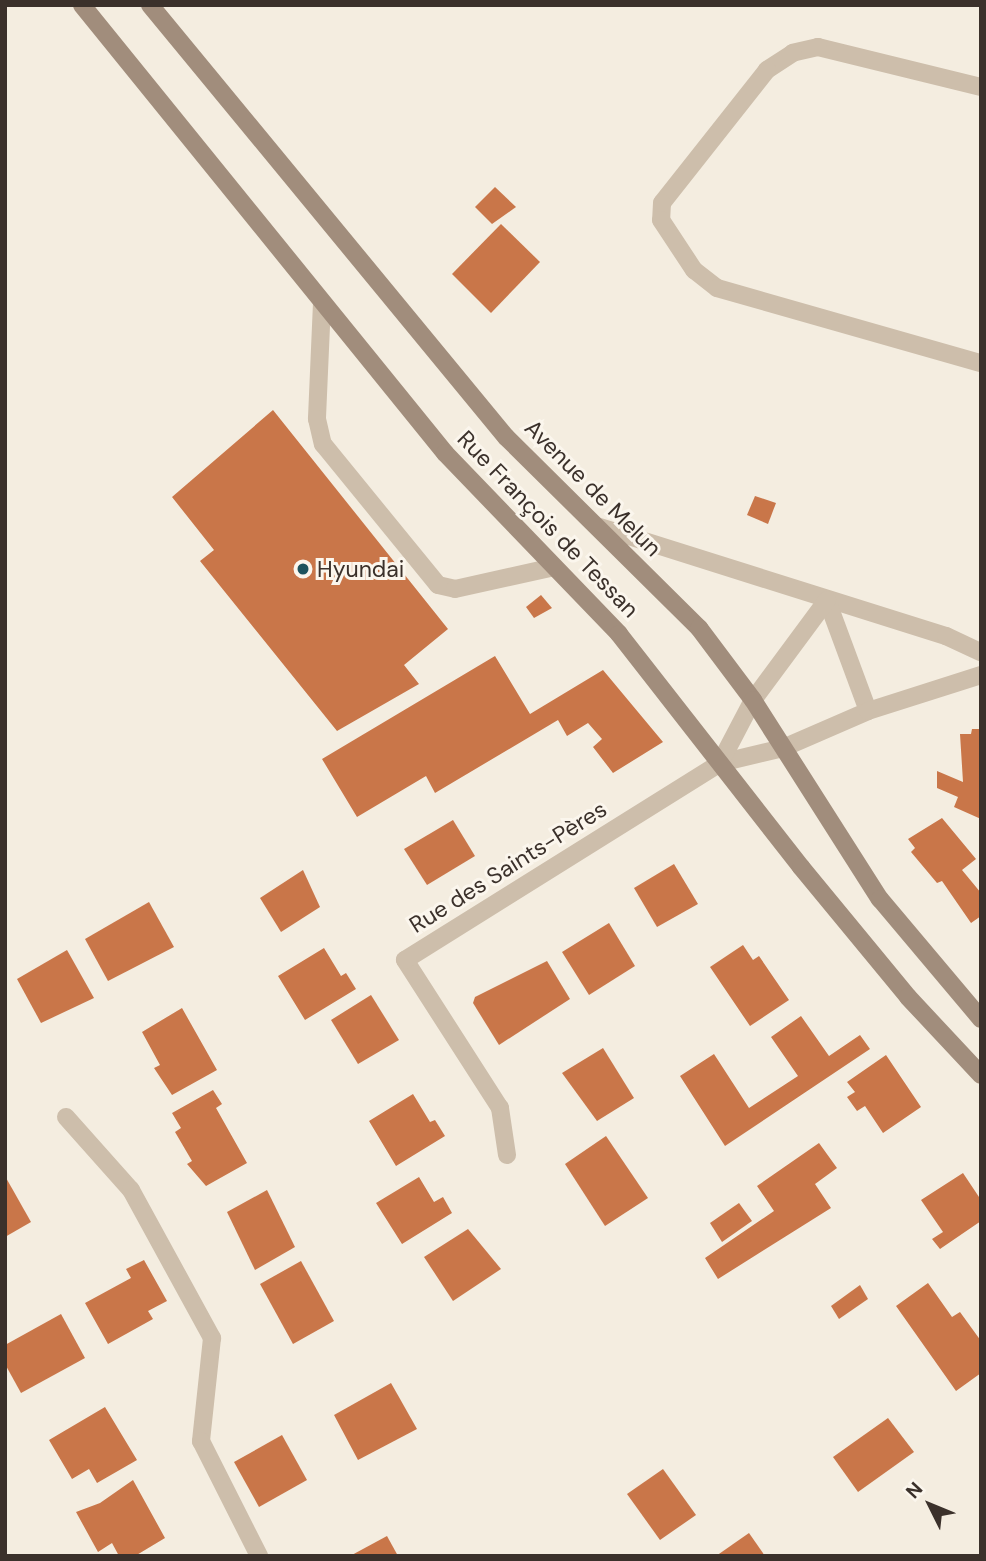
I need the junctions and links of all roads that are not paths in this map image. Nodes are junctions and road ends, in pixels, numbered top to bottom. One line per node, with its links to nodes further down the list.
1 (82, 5): 4 (main road, Rue François de Tessan)
2 (150, 5): 6 (main road, Avenue de Melun)
3 (981, 87): 5 (street)
4 (321, 303): 7 (main road, Rue François de Tessan); 7 (street)
5 (981, 363)
6 (600, 527): 8 (street); 11 (main road, Avenue de Melun)
7 (554, 567): 14 (main road, Rue François de Tessan)
8 (827, 600): 9 (street); 11 (street); 12 (street)
9 (981, 652)
10 (981, 675): 12 (street)
11 (753, 699): 13 (main road, Avenue de Melun); 14 (street)
12 (868, 711): 13 (street)
13 (783, 748): 14 (street); 15 (main road, Avenue de Melun)
14 (720, 763): 16 (main road, Rue François de Tessan); 18 (street, Rue des Saints-Pères)
15 (981, 1019)
16 (981, 1075)
17 (66, 1117): 19 (street)
18 (507, 1155)
19 (259, 1556)

